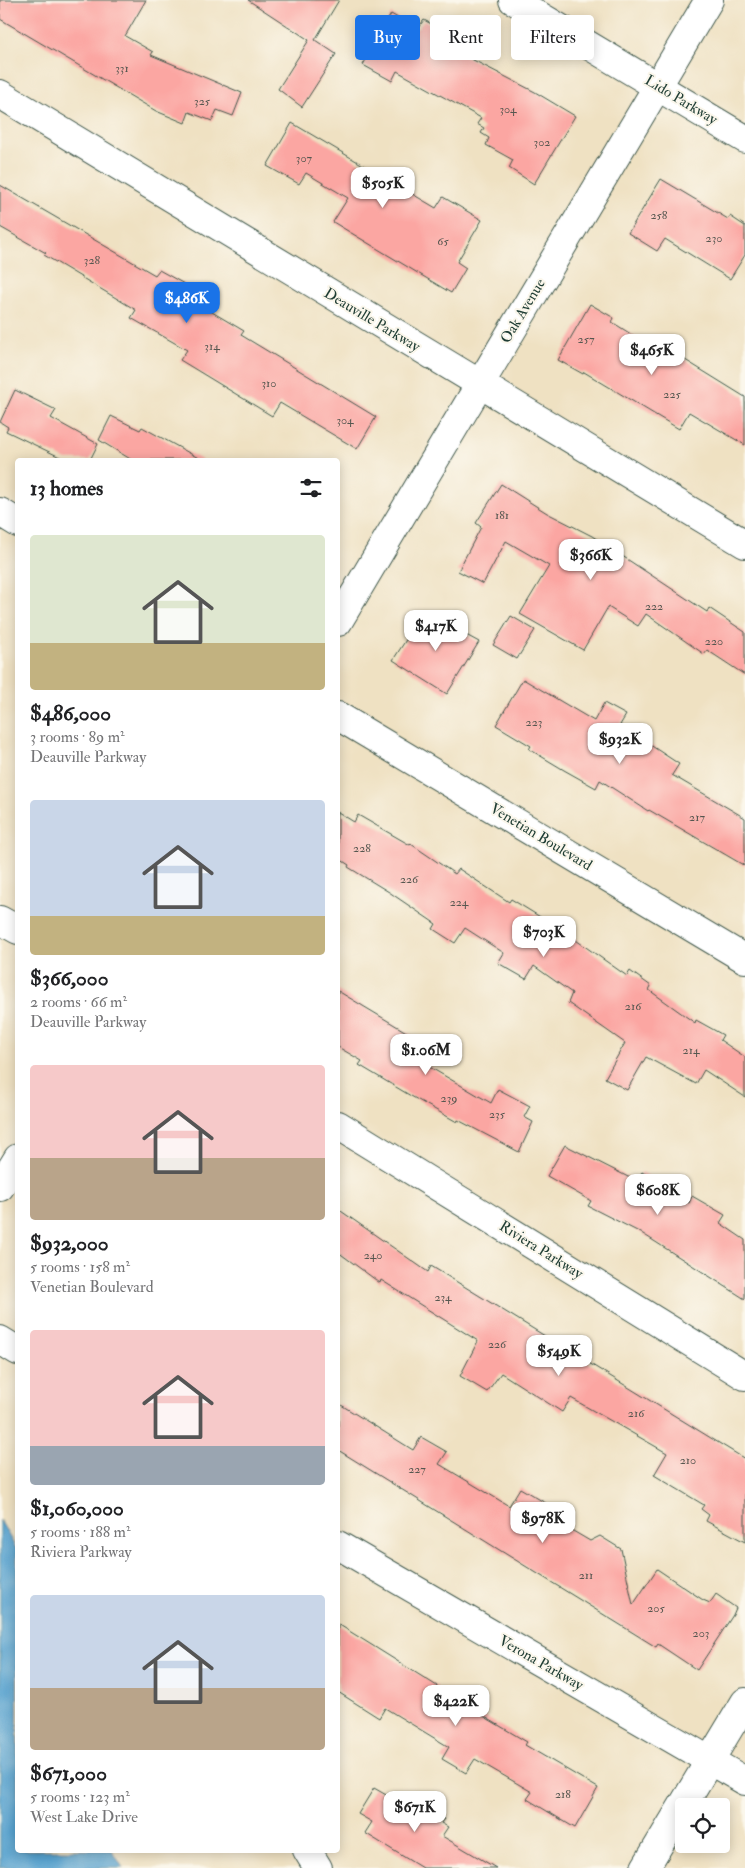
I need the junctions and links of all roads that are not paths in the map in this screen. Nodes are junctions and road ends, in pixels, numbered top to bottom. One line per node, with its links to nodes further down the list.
1 (513, 0): 3 (street, Lido Parkway)
2 (709, 0): 3 (street, Oak Avenue)
3 (658, 86): 5 (street, Lido Parkway); 6 (street, Oak Avenue)
4 (0, 94): 6 (street, Deauville Parkway)
5 (745, 139)
6 (479, 385): 9 (street, Deauville Parkway); 10 (street, Oak Avenue)
7 (0, 512): 8 (street)
8 (15, 520)
9 (745, 544)
10 (340, 619)
11 (340, 717): 14 (street, Venetian Boulevard)
12 (0, 920): 13 (street)
13 (15, 928)
14 (745, 959)
15 (340, 1126): 20 (street, Riviera Parkway)
16 (15, 1163): 17 (street)
17 (0, 1188)
18 (0, 1340): 19 (street)
19 (15, 1349)
20 (745, 1376)
21 (340, 1546): 23 (street, Verona Parkway)
22 (745, 1702): 23 (street)
23 (710, 1760): 24 (street, Verona Parkway); 27 (street)
24 (745, 1781)
25 (309, 1853): 26 (street)
26 (318, 1868)
27 (645, 1868)

